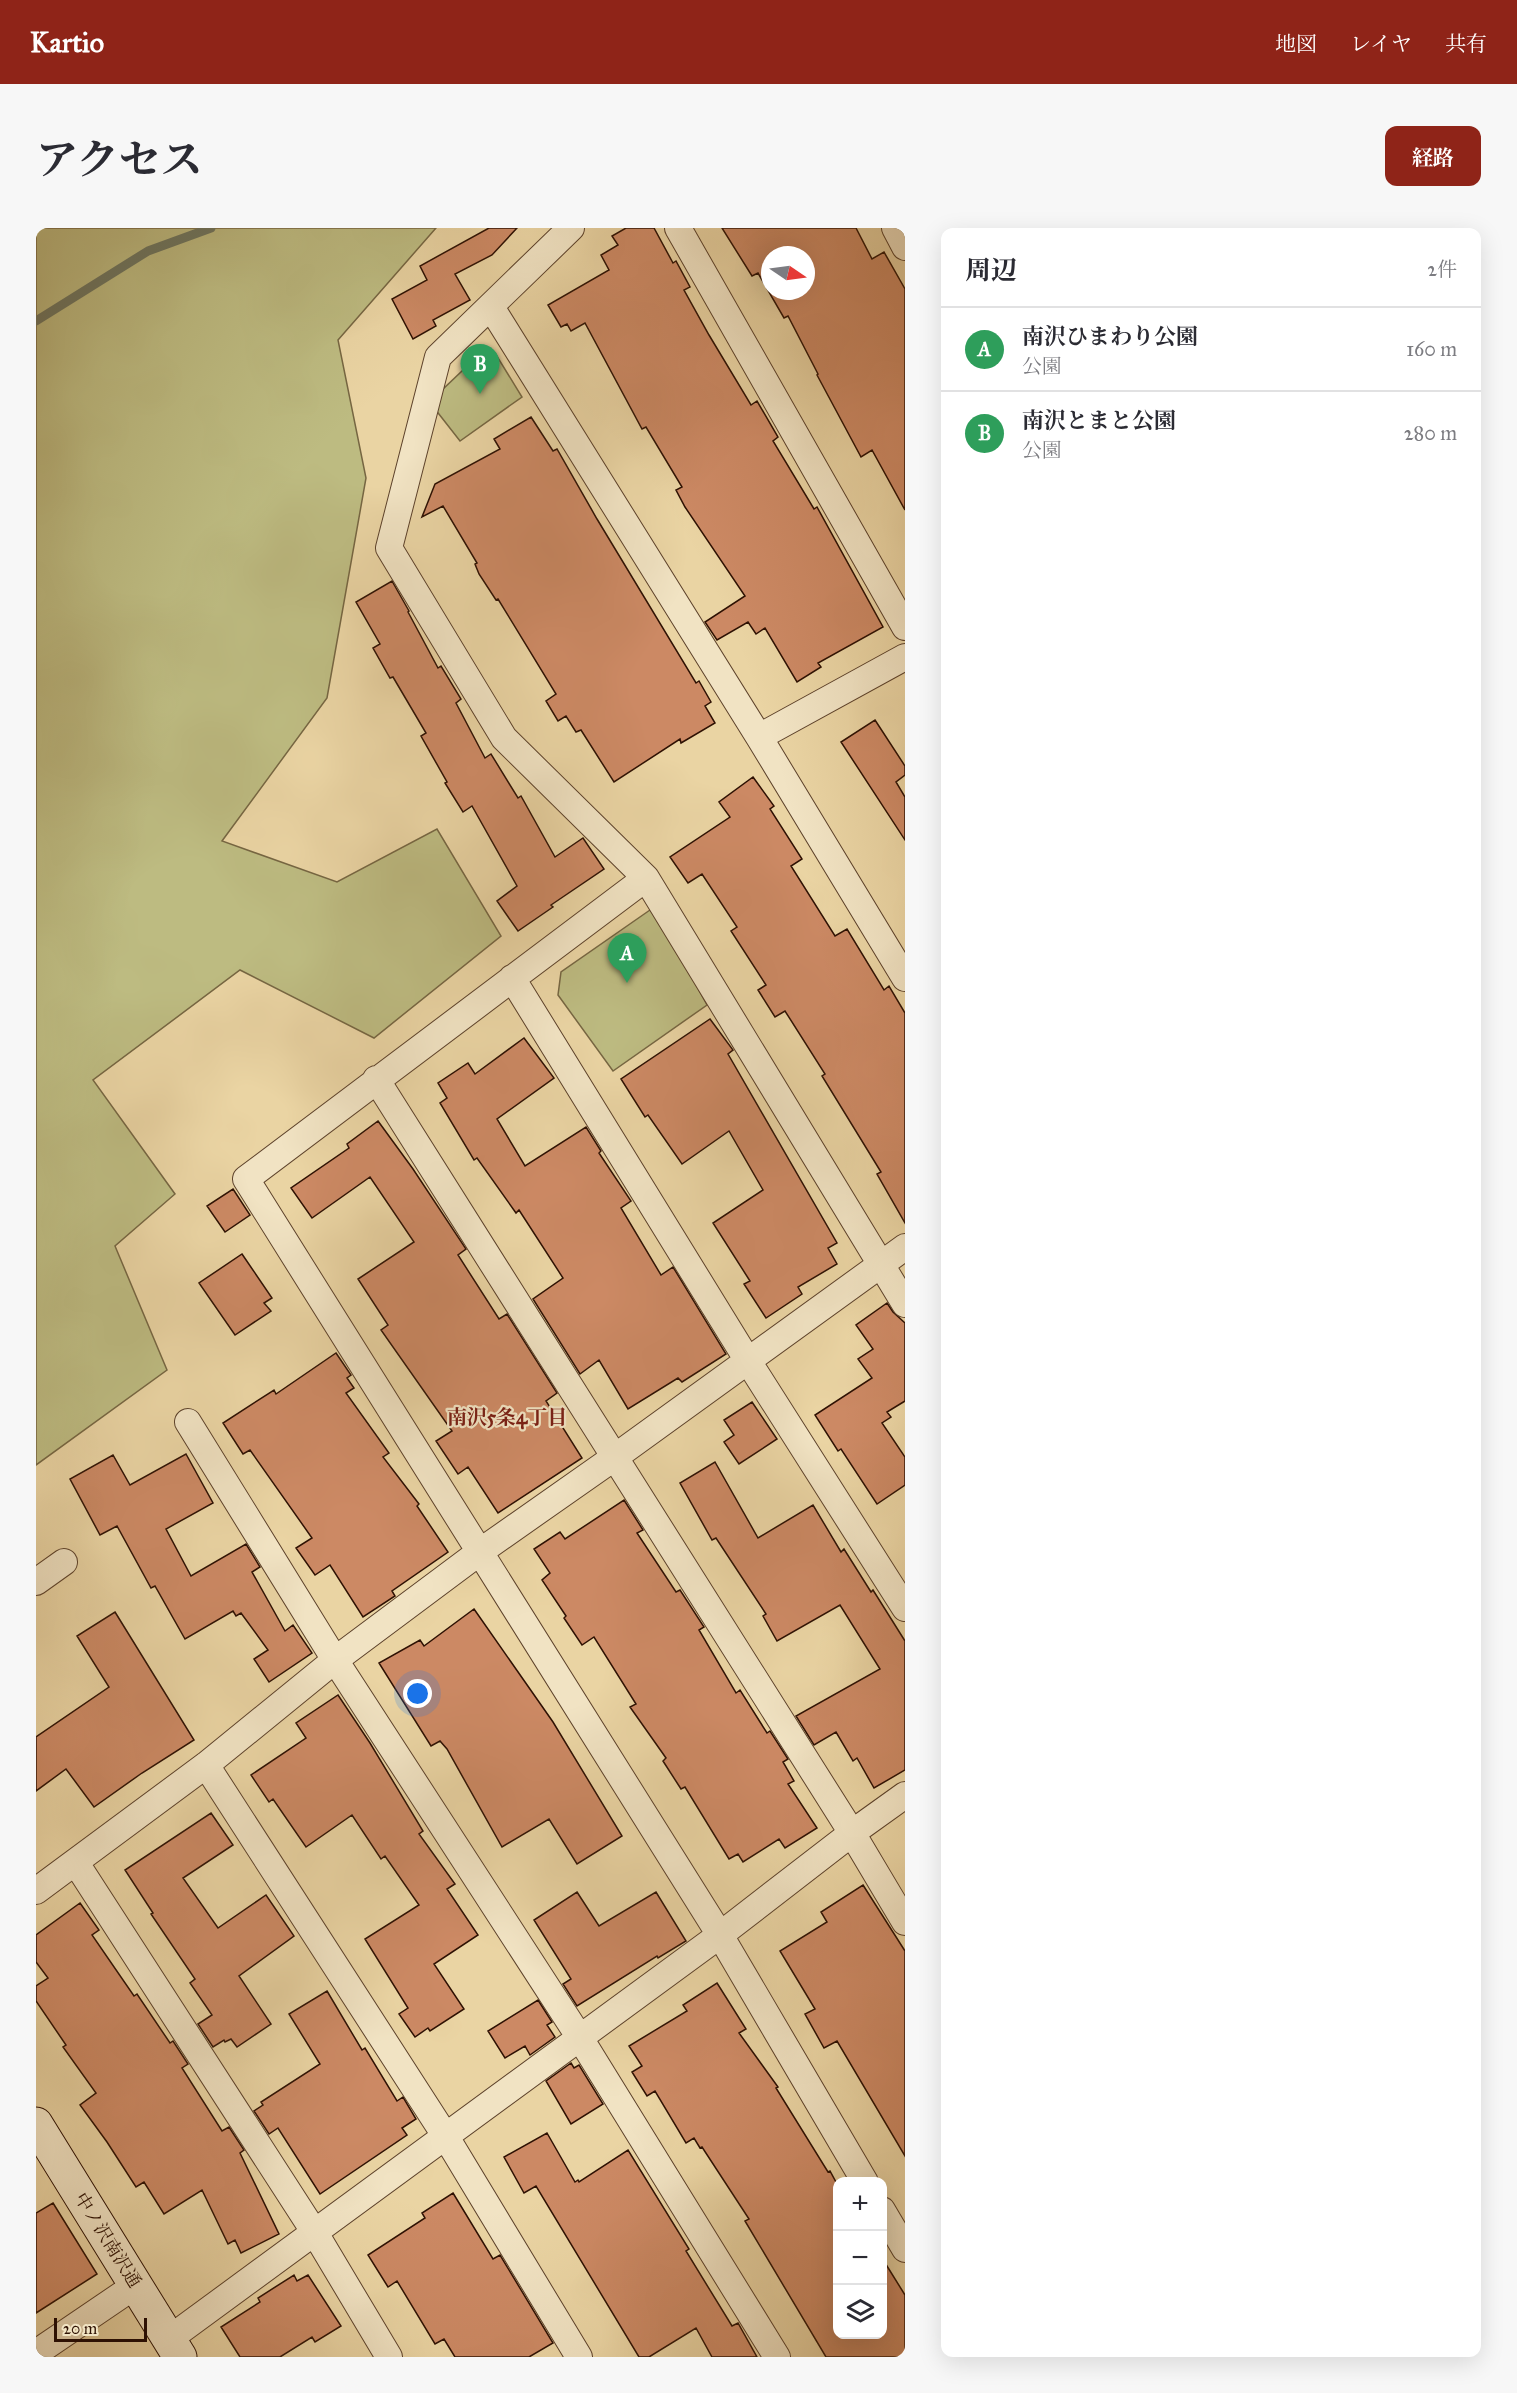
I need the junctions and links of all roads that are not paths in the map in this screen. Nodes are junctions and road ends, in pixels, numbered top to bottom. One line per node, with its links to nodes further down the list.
1 (572, 228): 5 (street)
2 (678, 228): 6 (street)
3 (895, 228): 4 (street)
4 (905, 247)
5 (491, 307): 8 (street); 9 (street)
6 (905, 627)
7 (905, 657): 8 (street)
8 (759, 737): 11 (street)
9 (646, 878): 10 (street); 14 (street)
10 (512, 978): 12 (street); 16 (street)
11 (905, 978)
12 (376, 1079): 18 (street); 19 (street)
13 (905, 1247): 14 (street)
14 (880, 1265): 15 (street); 16 (street)
15 (905, 1304)
16 (748, 1361): 18 (street); 22 (street)
17 (188, 1422): 23 (street)
18 (615, 1457): 19 (street); 26 (street)
19 (481, 1551): 23 (street); 30 (street)
20 (64, 1562): 21 (street)
21 (36, 1582)
22 (905, 1608)
23 (335, 1660): 24 (street); 31 (street)
24 (206, 1765): 27 (street); 32 (street)
25 (905, 1795): 26 (street)
26 (852, 1833): 29 (street); 30 (street)
27 (76, 1863): 28 (street); 36 (street)
28 (36, 1891)
29 (905, 1922)
30 (720, 1935): 31 (street); 34 (street)
31 (580, 2038): 32 (street); 43 (street)
32 (446, 2137): 36 (street); 42 (street)
33 (41, 2144): 38 (street, 中ノ沢南沢通)
34 (863, 2177)
35 (887, 2219): 37 (street)
36 (315, 2233): 39 (street); 41 (street)
37 (905, 2248)
38 (136, 2285): 39 (street, 中ノ沢南沢通); 40 (street)
39 (175, 2348)
40 (36, 2353)
41 (389, 2357)
42 (579, 2357)
43 (777, 2357)

